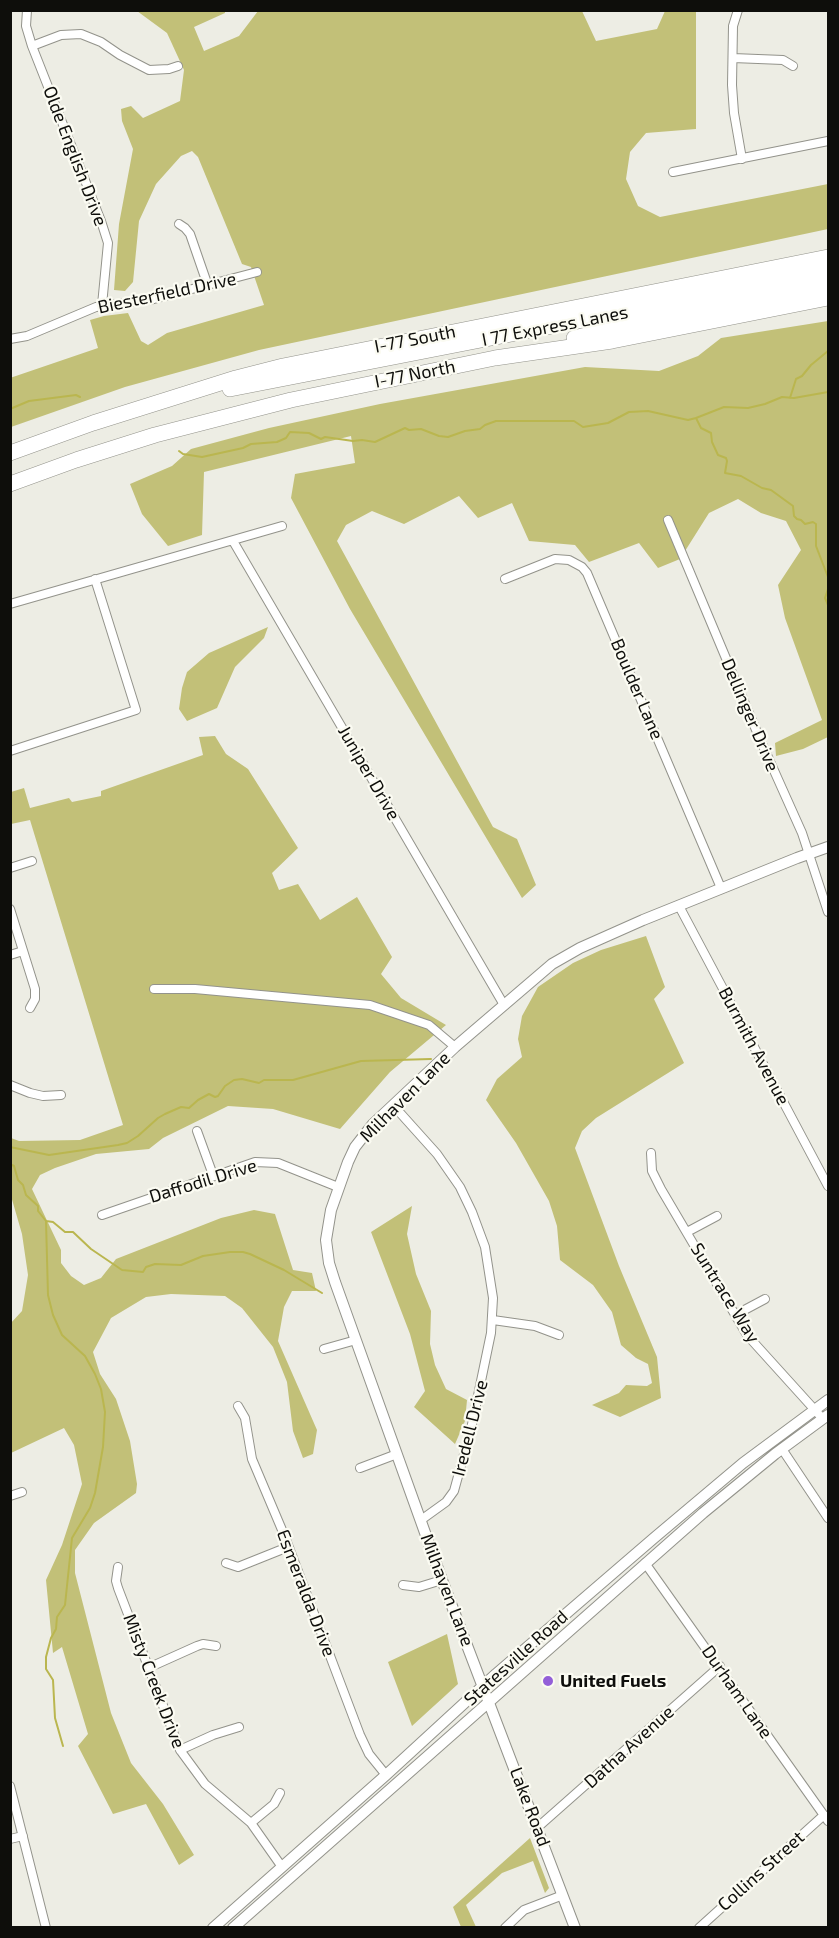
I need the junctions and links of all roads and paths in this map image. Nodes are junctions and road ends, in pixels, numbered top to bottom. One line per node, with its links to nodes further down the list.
1 (27, 10): 3 (street, Olde English Drive)
2 (738, 10): 4 (street)
3 (32, 46): 5 (street); 17 (street, Olde English Drive)
4 (733, 58): 6 (street); 8 (street)
5 (178, 66)
6 (793, 66)
7 (828, 141): 8 (street)
8 (742, 159): 9 (street)
9 (673, 172)
10 (178, 224): 15 (street)
11 (828, 257): 20 (highway, I-77 South)
12 (828, 269): 20 (highway, I 77 Express Lanes)
13 (257, 272): 15 (street, Biesterfield Drive)
14 (828, 284): 19 (highway, I 77 Express Lanes)
15 (208, 286): 17 (street, Biesterfield Drive)
16 (828, 298): 19 (highway, I-77 North)
17 (102, 305): 18 (street, Biesterfield Drive)
18 (10, 339)
19 (495, 358): 22 (highway, I-77 North)
20 (174, 399): 21 (highway, I-77 South)
21 (10, 453)
22 (10, 484)
23 (668, 520): 31 (street, Dellinger Drive)
24 (282, 526): 25 (street)
25 (233, 541): 26 (street); 41 (street, Juniper Drive)
26 (95, 579): 28 (street); 29 (street)
27 (505, 579): 34 (street, Boulder Lane)
28 (10, 604)
29 (10, 750)
30 (828, 848): 31 (main road, Milhaven Lane)
31 (810, 854): 34 (main road, Milhaven Lane); 37 (street, Dellinger Drive)
32 (32, 861): 33 (street)
33 (10, 868)
34 (721, 888): 35 (main road, Milhaven Lane)
35 (679, 906): 41 (main road, Milhaven Lane); 50 (street, Burmith Avenue)
36 (10, 909): 38 (street)
37 (828, 912)
38 (23, 951): 39 (street); 42 (street)
39 (10, 955)
40 (154, 989): 43 (street)
41 (504, 1005): 43 (main road, Milhaven Lane)
42 (30, 1008)
43 (455, 1047): 46 (main road, Milhaven Lane)
44 (10, 1085): 45 (street)
45 (61, 1095)
46 (393, 1105): 51 (main road, Milhaven Lane); 57 (street, Iredell Drive)
47 (197, 1131): 49 (street)
48 (651, 1153): 54 (street, Suntrace Way)
49 (213, 1175): 51 (street, Daffodil Drive); 52 (street, Daffodil Drive)
50 (828, 1186)
51 (338, 1187): 59 (main road, Milhaven Lane)
52 (102, 1215)
53 (717, 1216): 54 (street)
54 (687, 1232): 56 (street, Suntrace Way)
55 (765, 1299): 56 (street)
56 (735, 1316): 63 (street, Suntrace Way)
57 (493, 1320): 58 (street); 71 (street, Iredell Drive)
58 (559, 1335)
59 (356, 1340): 60 (street); 66 (main road, Milhaven Lane)
60 (324, 1350)
61 (828, 1400): 63 (main road, Statesville Road)
62 (238, 1406): 72 (street, Esmeralda Drive)
63 (815, 1409): 64 (street, Suntrace Way); 81 (main road, Statesville Road)
64 (826, 1417): 65 (main road, Statesville Road)
65 (782, 1449): 70 (street); 74 (main road, Statesville Road)
66 (397, 1454): 67 (street); 71 (main road, Milhaven Lane)
67 (360, 1468)
68 (22, 1492): 69 (street)
69 (10, 1496)
70 (828, 1518)
71 (421, 1520): 76 (main road, Milhaven Lane)
72 (288, 1547): 73 (street); 85 (street, Esmeralda Drive)
73 (226, 1563)
74 (645, 1563): 79 (street, Durham Lane); 82 (main road, Statesville Road)
75 (118, 1567): 80 (street, Misty Creek Drive)
76 (442, 1580): 77 (street); 81 (main road, Milhaven Lane)
77 (404, 1585)
78 (216, 1646): 80 (street)
79 (720, 1666): 88 (street, Durham Lane); 90 (street, Datha Avenue)
80 (148, 1668): 84 (street, Misty Creek Drive)
81 (483, 1687): 82 (main road, Lake Road); 85 (main road, Statesville Road)
82 (489, 1701): 90 (main road, Lake Road); 98 (main road, Statesville Road)
83 (239, 1727): 84 (street)
84 (180, 1750): 89 (street, Misty Creek Drive)
85 (386, 1775): 93 (main road, Statesville Road)
86 (10, 1786): 91 (street)
87 (280, 1793): 89 (street)
88 (826, 1818): 100 (street, Collins Street)
89 (251, 1823): 93 (street, Misty Creek Drive)
90 (538, 1827): 94 (main road, Lake Road)
91 (22, 1836): 92 (street); 96 (street)
92 (10, 1839)
93 (282, 1867): 97 (main road, Statesville Road)
94 (563, 1895): 95 (street); 99 (main road, Lake Road)
95 (508, 1926)
96 (46, 1928)
97 (213, 1928)
98 (233, 1928)
99 (575, 1928)
100 (699, 1928)

